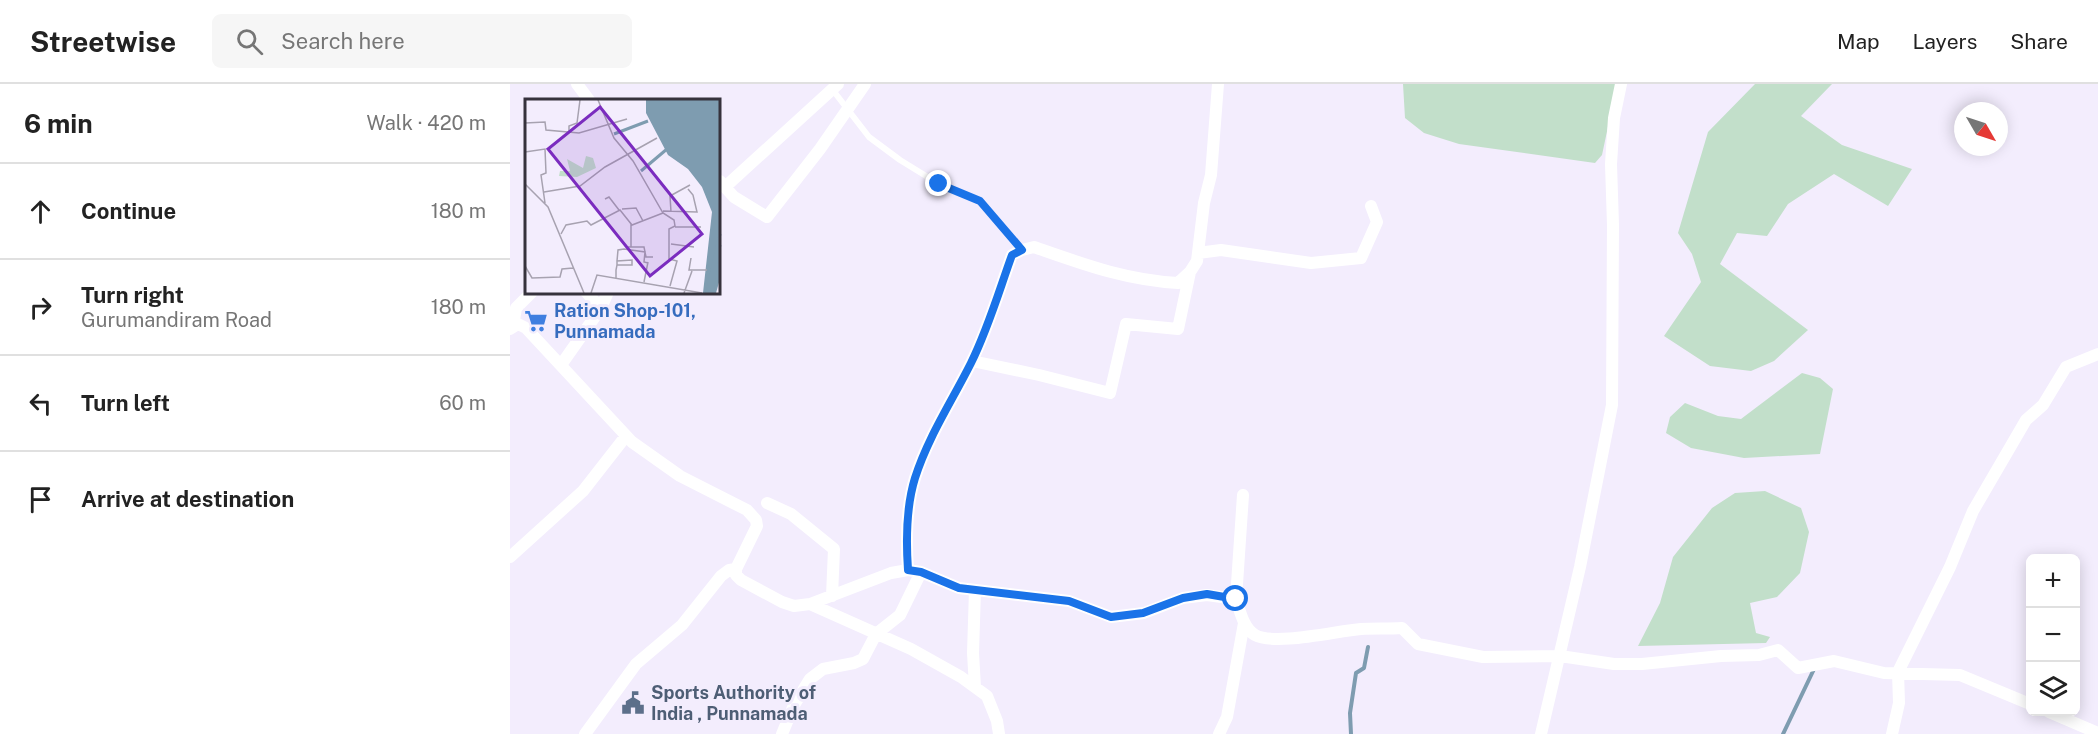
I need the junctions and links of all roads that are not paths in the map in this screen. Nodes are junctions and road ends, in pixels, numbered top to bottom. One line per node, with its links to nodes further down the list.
1 (577, 84): 6 (street)
2 (865, 84): 7 (street)
3 (1218, 84): 11 (street)
4 (1621, 84): 36 (street)
5 (835, 87): 7 (lane); 8 (street)
6 (588, 99)
7 (847, 108): 8 (street); 10 (lane)
8 (721, 183)
9 (1371, 206): 11 (street)
10 (1022, 250): 12 (street); 19 (street)
11 (1198, 253): 12 (street)
12 (1190, 272): 19 (street)
13 (530, 294): 17 (street)
14 (588, 294): 16 (street)
15 (607, 294): 16 (street)
16 (601, 308): 20 (street)
17 (512, 328): 20 (street)
18 (2098, 354): 37 (street)
19 (972, 361): 24 (street)
20 (561, 365): 21 (street)
21 (626, 436): 25 (street); 26 (street)
22 (1243, 495): 32 (street)
23 (767, 503): 31 (street)
24 (907, 547): 27 (street); 29 (street)
25 (510, 557)
26 (736, 569): 33 (street); 42 (street)
27 (908, 570): 28 (street); 29 (street)
28 (921, 572): 30 (street); 35 (street)
29 (891, 573): 31 (street)
30 (975, 590): 32 (street); 38 (street)
31 (832, 596): 33 (street)
32 (1236, 599): 34 (street)
33 (810, 604): 35 (street)
34 (1244, 623): 36 (street); 45 (street)
35 (876, 634): 38 (street); 43 (street)
36 (1560, 656): 37 (street); 46 (street)
37 (1898, 672): 39 (street); 47 (street)
38 (975, 687): 44 (street)
39 (2026, 702)
40 (2060, 716): 41 (street)
41 (2098, 733)
42 (585, 734)
43 (782, 734)
44 (999, 734)
45 (1220, 734)
46 (1541, 734)
47 (1892, 734)

